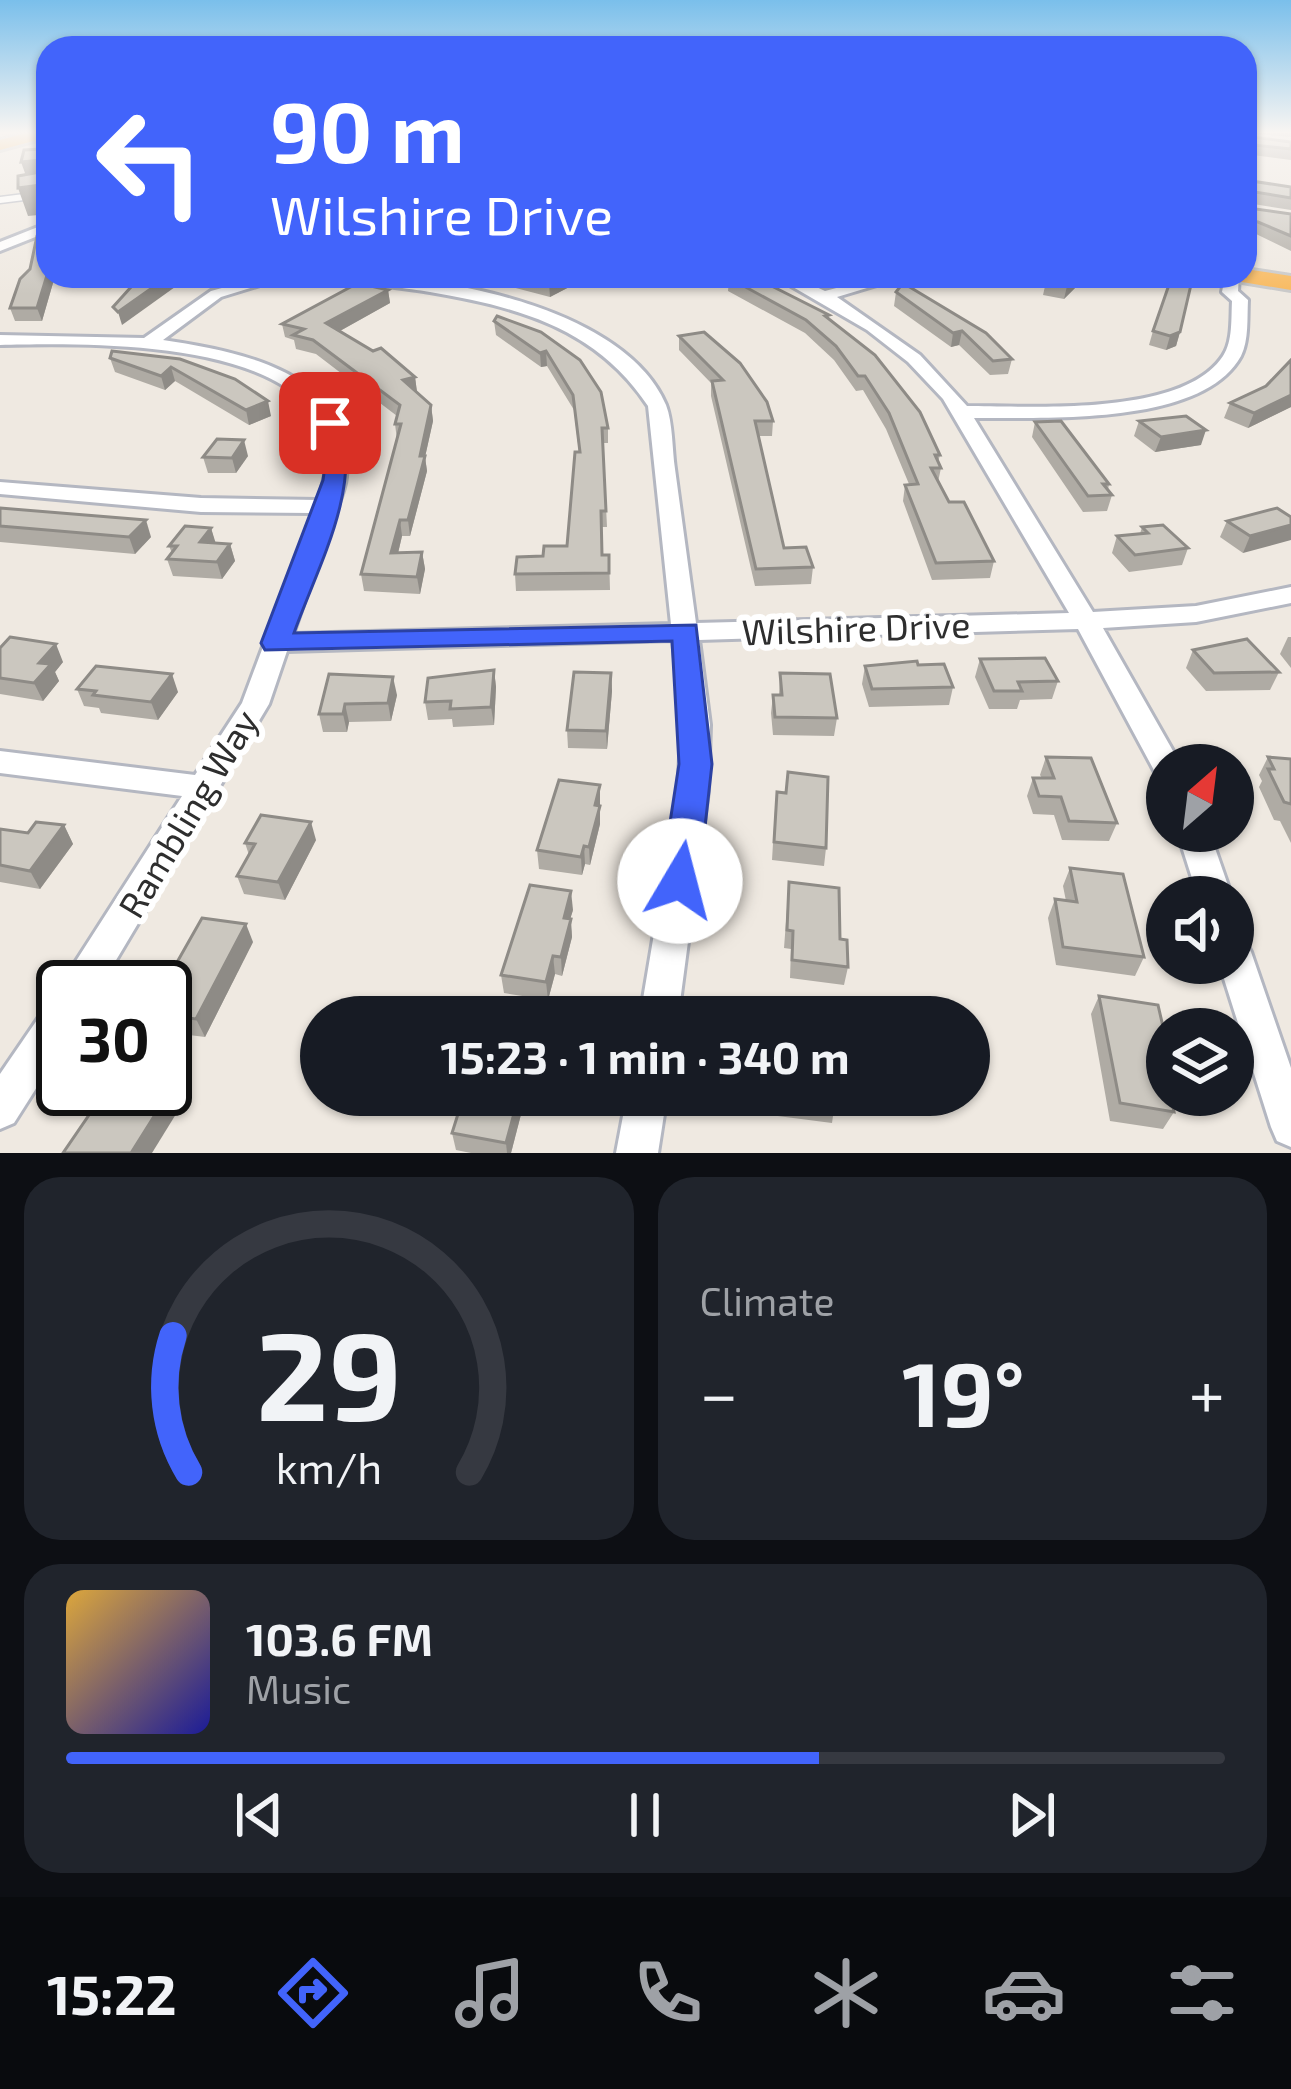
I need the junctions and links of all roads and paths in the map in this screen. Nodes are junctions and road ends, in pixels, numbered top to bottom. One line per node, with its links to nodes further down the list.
1 (36, 196): 2 (lane)
2 (0, 200)
3 (36, 232): 4 (street)
4 (0, 247)
5 (1291, 272): 6 (highway)
6 (1257, 276)
7 (1257, 279): 8 (highway)
8 (1291, 283)
9 (238, 288): 16 (street)
10 (418, 288): 22 (street)
11 (806, 288): 14 (street)
12 (854, 288): 14 (street)
13 (1243, 288): 17 (street)
14 (823, 296): 17 (street)
15 (0, 340): 16 (street, Rambling Way)
16 (147, 344): 19 (street, Rambling Way)
17 (962, 412): 21 (street)
18 (0, 488): 19 (street)
19 (325, 507): 23 (street, Rambling Way)
20 (1291, 595): 21 (street, Wilshire Drive)
21 (1086, 621): 22 (street, Wilshire Drive); 24 (street)
22 (686, 632): 23 (street, Wilshire Drive); 29 (street)
23 (276, 643): 26 (street, Rambling Way)
24 (1155, 744)
25 (0, 762): 26 (street)
26 (206, 788): 27 (street, Rambling Way)
27 (97, 960)
28 (1244, 984): 33 (street)
29 (662, 996)
30 (36, 1054): 31 (street)
31 (0, 1108)
32 (643, 1116): 34 (street)
33 (1291, 1127)
34 (637, 1153)

